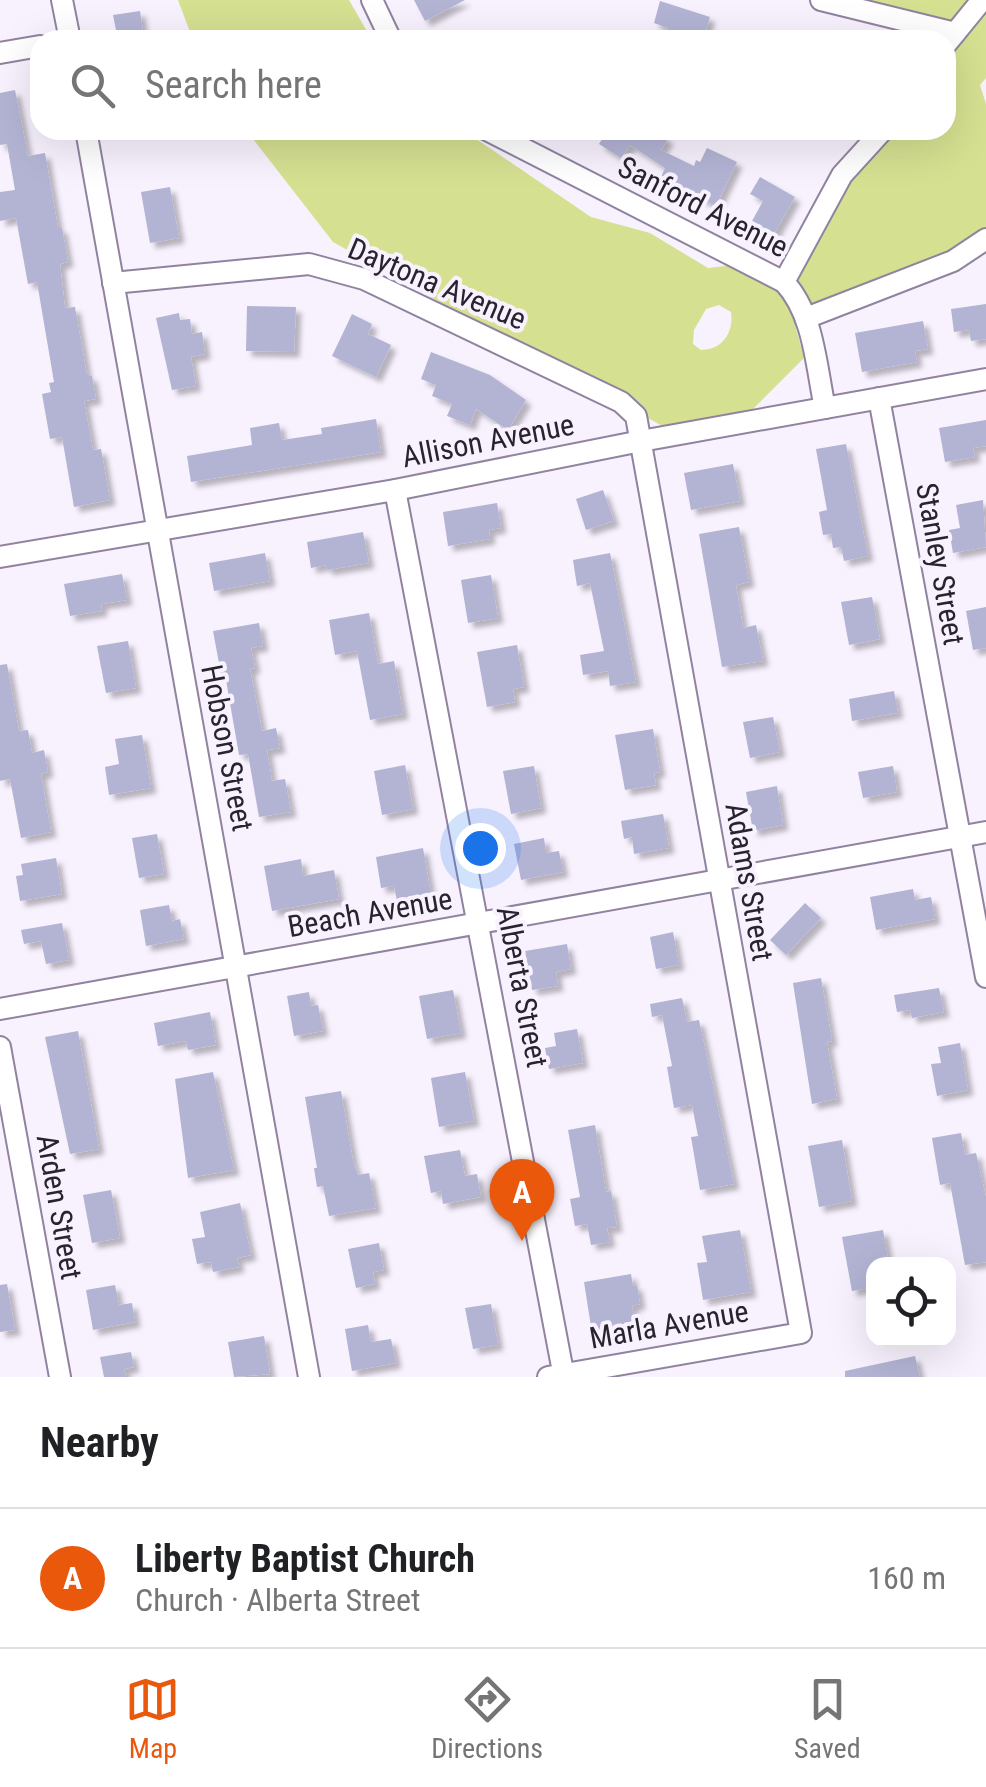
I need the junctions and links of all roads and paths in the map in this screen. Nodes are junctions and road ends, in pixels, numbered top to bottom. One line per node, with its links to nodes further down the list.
1 (62, 0): 5 (street)
2 (372, 0): 6 (street)
3 (821, 0): 7 (street)
4 (982, 0): 8 (street)
5 (68, 30)
6 (386, 30)
7 (920, 30)
8 (956, 32)
9 (30, 48): 10 (street)
10 (0, 54)
11 (88, 140): 16 (street, Hobson Street)
12 (507, 140): 15 (street, Sanford Avenue)
13 (874, 140): 15 (street)
14 (986, 239): 17 (street)
15 (784, 282): 17 (street, Sanford Avenue)
16 (113, 283): 21 (street, Daytona Avenue); 23 (street, Hobson Street)
17 (806, 318): 20 (street)
18 (986, 378): 19 (street, Allison Avenue)
19 (879, 398): 20 (street, Allison Avenue); 26 (street, Stanley Street)
20 (825, 408): 21 (street, Allison Avenue)
21 (641, 441): 22 (street, Allison Avenue); 27 (street, Adams Street)
22 (395, 490): 23 (street, Allison Avenue); 28 (street, Alberta Street)
23 (156, 529): 24 (street, Allison Avenue); 29 (street, Hobson Street)
24 (0, 557)
25 (986, 832): 26 (street, Beach Avenue)
26 (960, 837): 27 (street, Beach Avenue); 30 (street, Stanley Street)
27 (717, 880): 28 (street, Beach Avenue); 33 (street, Adams Street)
28 (480, 925): 29 (street, Beach Avenue); 34 (street, Alberta Street)
29 (237, 965): 31 (street, Beach Avenue); 36 (street, Hobson Street)
30 (986, 977)
31 (0, 1009)
32 (0, 1048): 35 (street, Arden Street)
33 (801, 1332): 34 (street, Marla Avenue)
34 (559, 1376)
35 (60, 1377)
36 (309, 1377)

